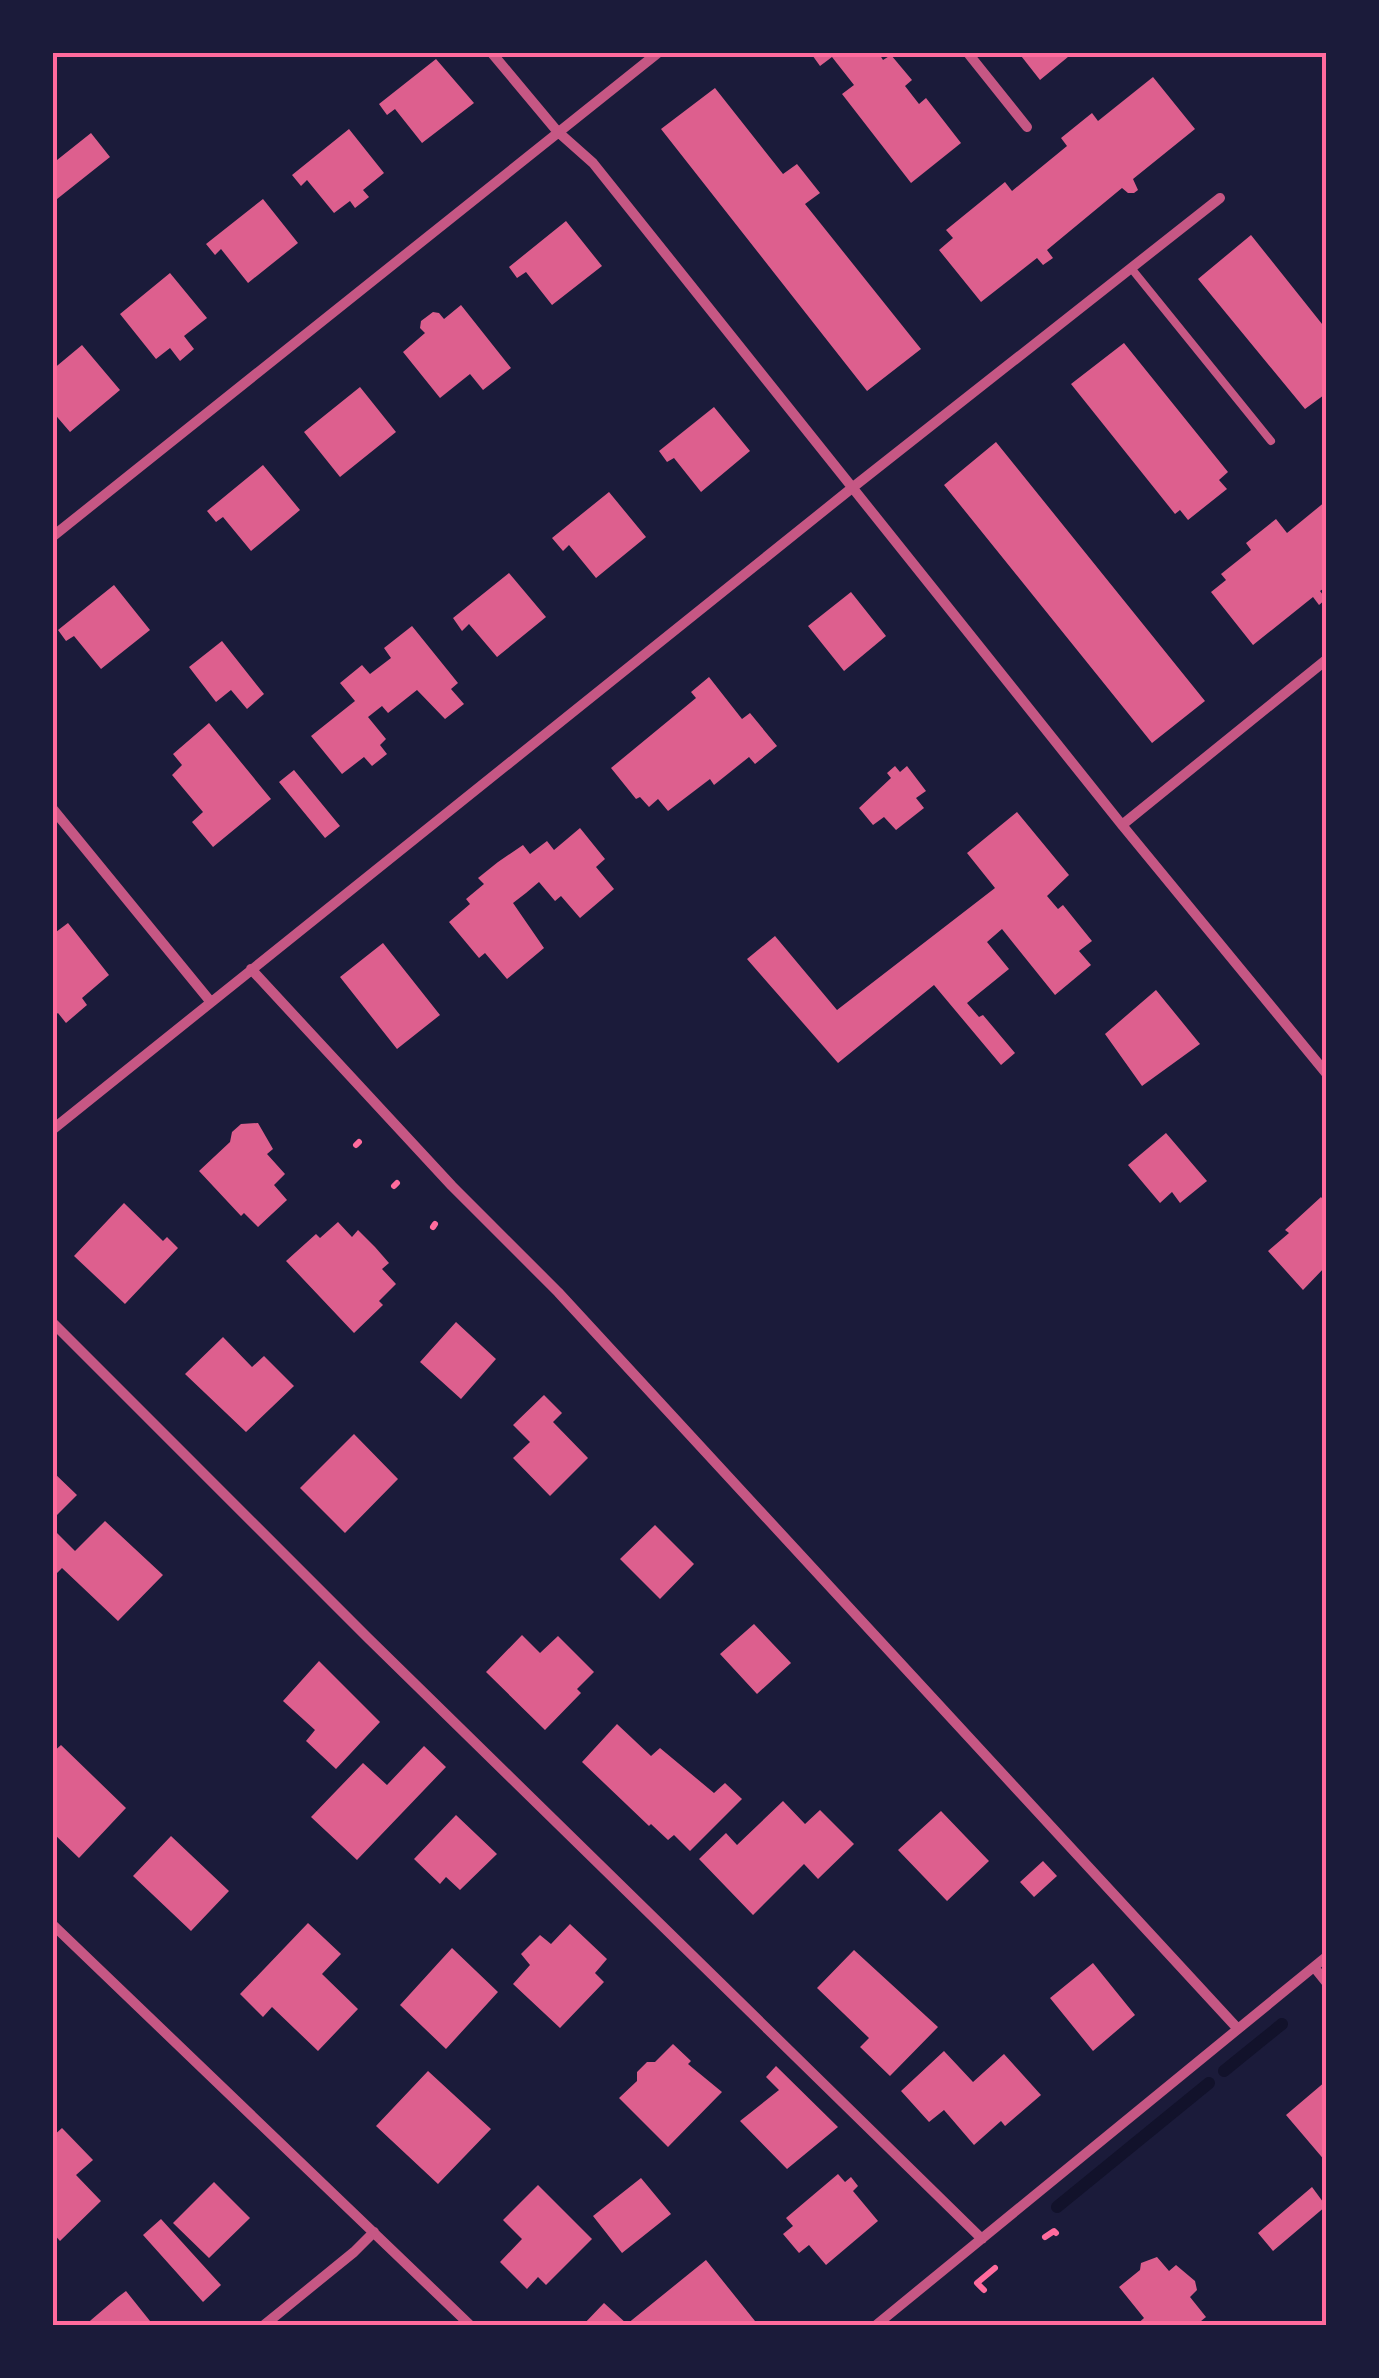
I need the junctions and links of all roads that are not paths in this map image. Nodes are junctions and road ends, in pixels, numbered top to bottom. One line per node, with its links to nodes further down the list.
1 (492, 52): 5 (street)
2 (659, 52): 5 (street)
3 (967, 52): 4 (street)
4 (1027, 127)
5 (557, 131): 9 (street); 10 (street)
6 (1220, 198): 7 (street)
7 (1130, 268): 8 (lane); 9 (street)
8 (1272, 440)
9 (852, 488): 13 (street); 14 (street)
10 (52, 536)
11 (1326, 660): 13 (street)
12 (52, 808): 15 (street)
13 (1122, 825): 16 (street)
14 (251, 969): 15 (street); 23 (street)
15 (210, 1002): 17 (street)
16 (1326, 1073)
17 (52, 1130)
18 (52, 1322): 25 (street)
19 (52, 1924): 24 (street)
20 (1326, 1957): 21 (street)
21 (1314, 1967): 22 (street); 23 (street)
22 (1326, 1982)
23 (1238, 2029): 25 (street)
24 (374, 2232): 26 (street); 27 (street)
25 (982, 2239): 28 (street)
26 (263, 2326)
27 (471, 2326)
28 (875, 2326)

